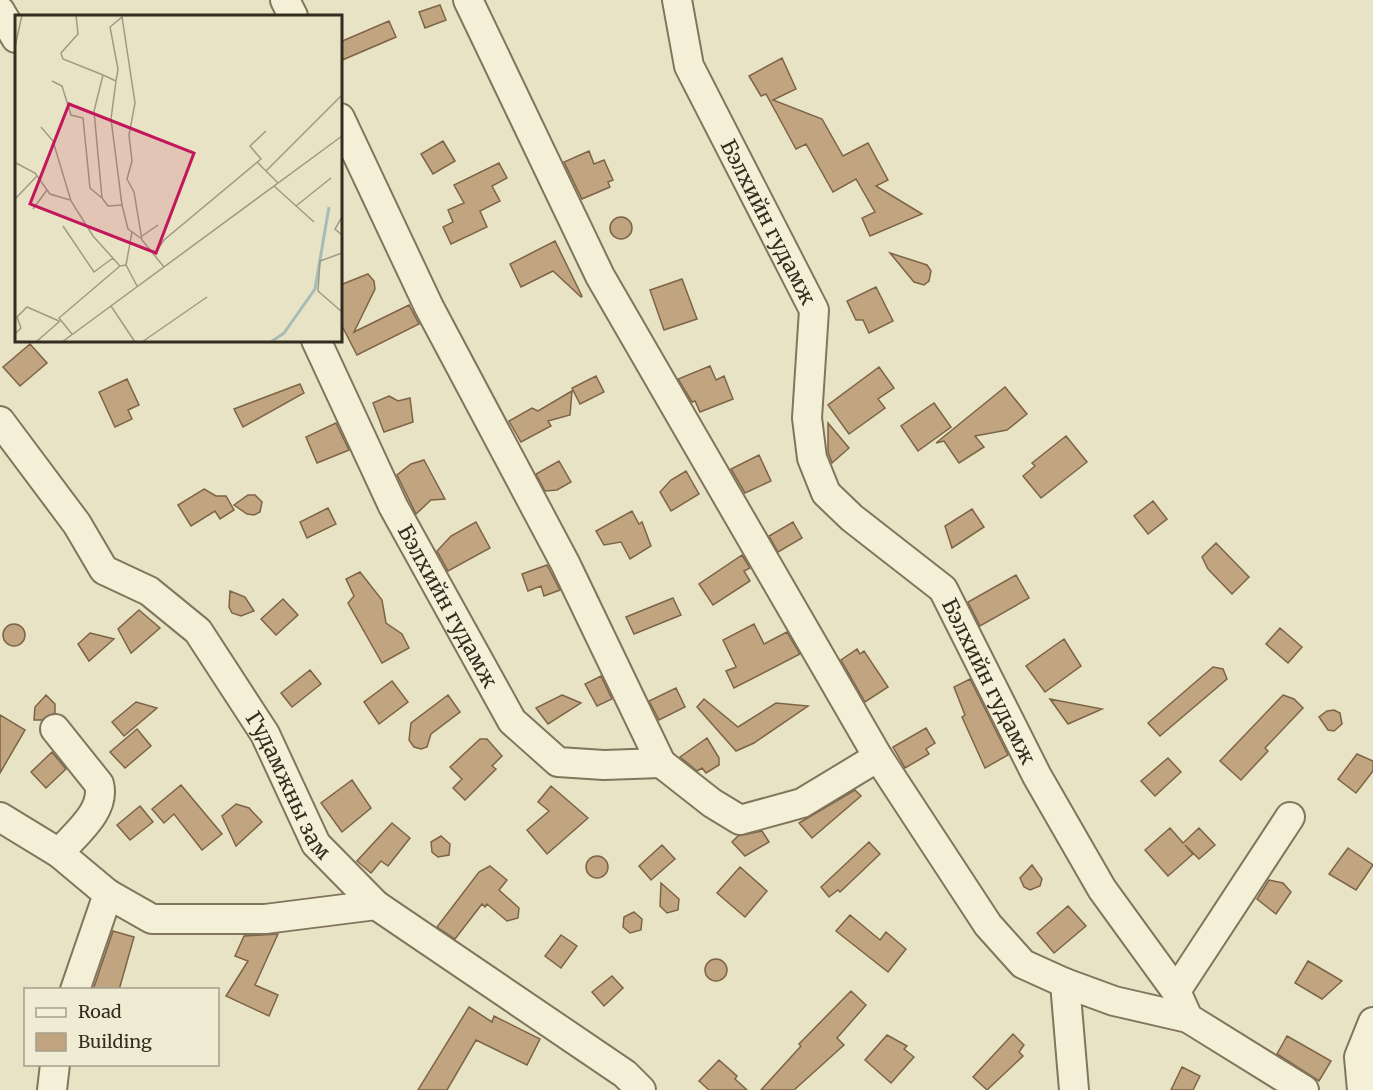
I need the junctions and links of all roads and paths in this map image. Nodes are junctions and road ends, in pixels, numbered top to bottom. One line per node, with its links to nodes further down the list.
1 (285, 0): 5 (street)
2 (468, 0): 11 (street)
3 (677, 0): 20 (street, Бэлхийн гудамж)
4 (0, 11): 6 (street)
5 (292, 15)
6 (15, 36)
7 (342, 122): 12 (street)
8 (317, 342): 12 (street, Бэлхийн гудамж)
9 (0, 421): 17 (street, Гудамжны зам)
10 (55, 729): 15 (street)
11 (878, 757): 12 (street); 18 (street)
12 (661, 763)
13 (0, 817): 15 (street)
14 (1290, 817): 20 (street)
15 (59, 853): 16 (street)
16 (108, 894): 17 (street); 19 (street)
17 (376, 905): 25 (street, Гудамжны зам)
18 (1065, 983): 21 (street); 26 (street)
19 (76, 988)
20 (1176, 991): 21 (street, Бэлхийн гудамж)
21 (1188, 1018): 27 (street)
22 (1373, 1022): 28 (street)
23 (55, 1066): 24 (street)
24 (52, 1090)
25 (641, 1090)
26 (1074, 1090)
27 (1304, 1090)
28 (1362, 1090)

